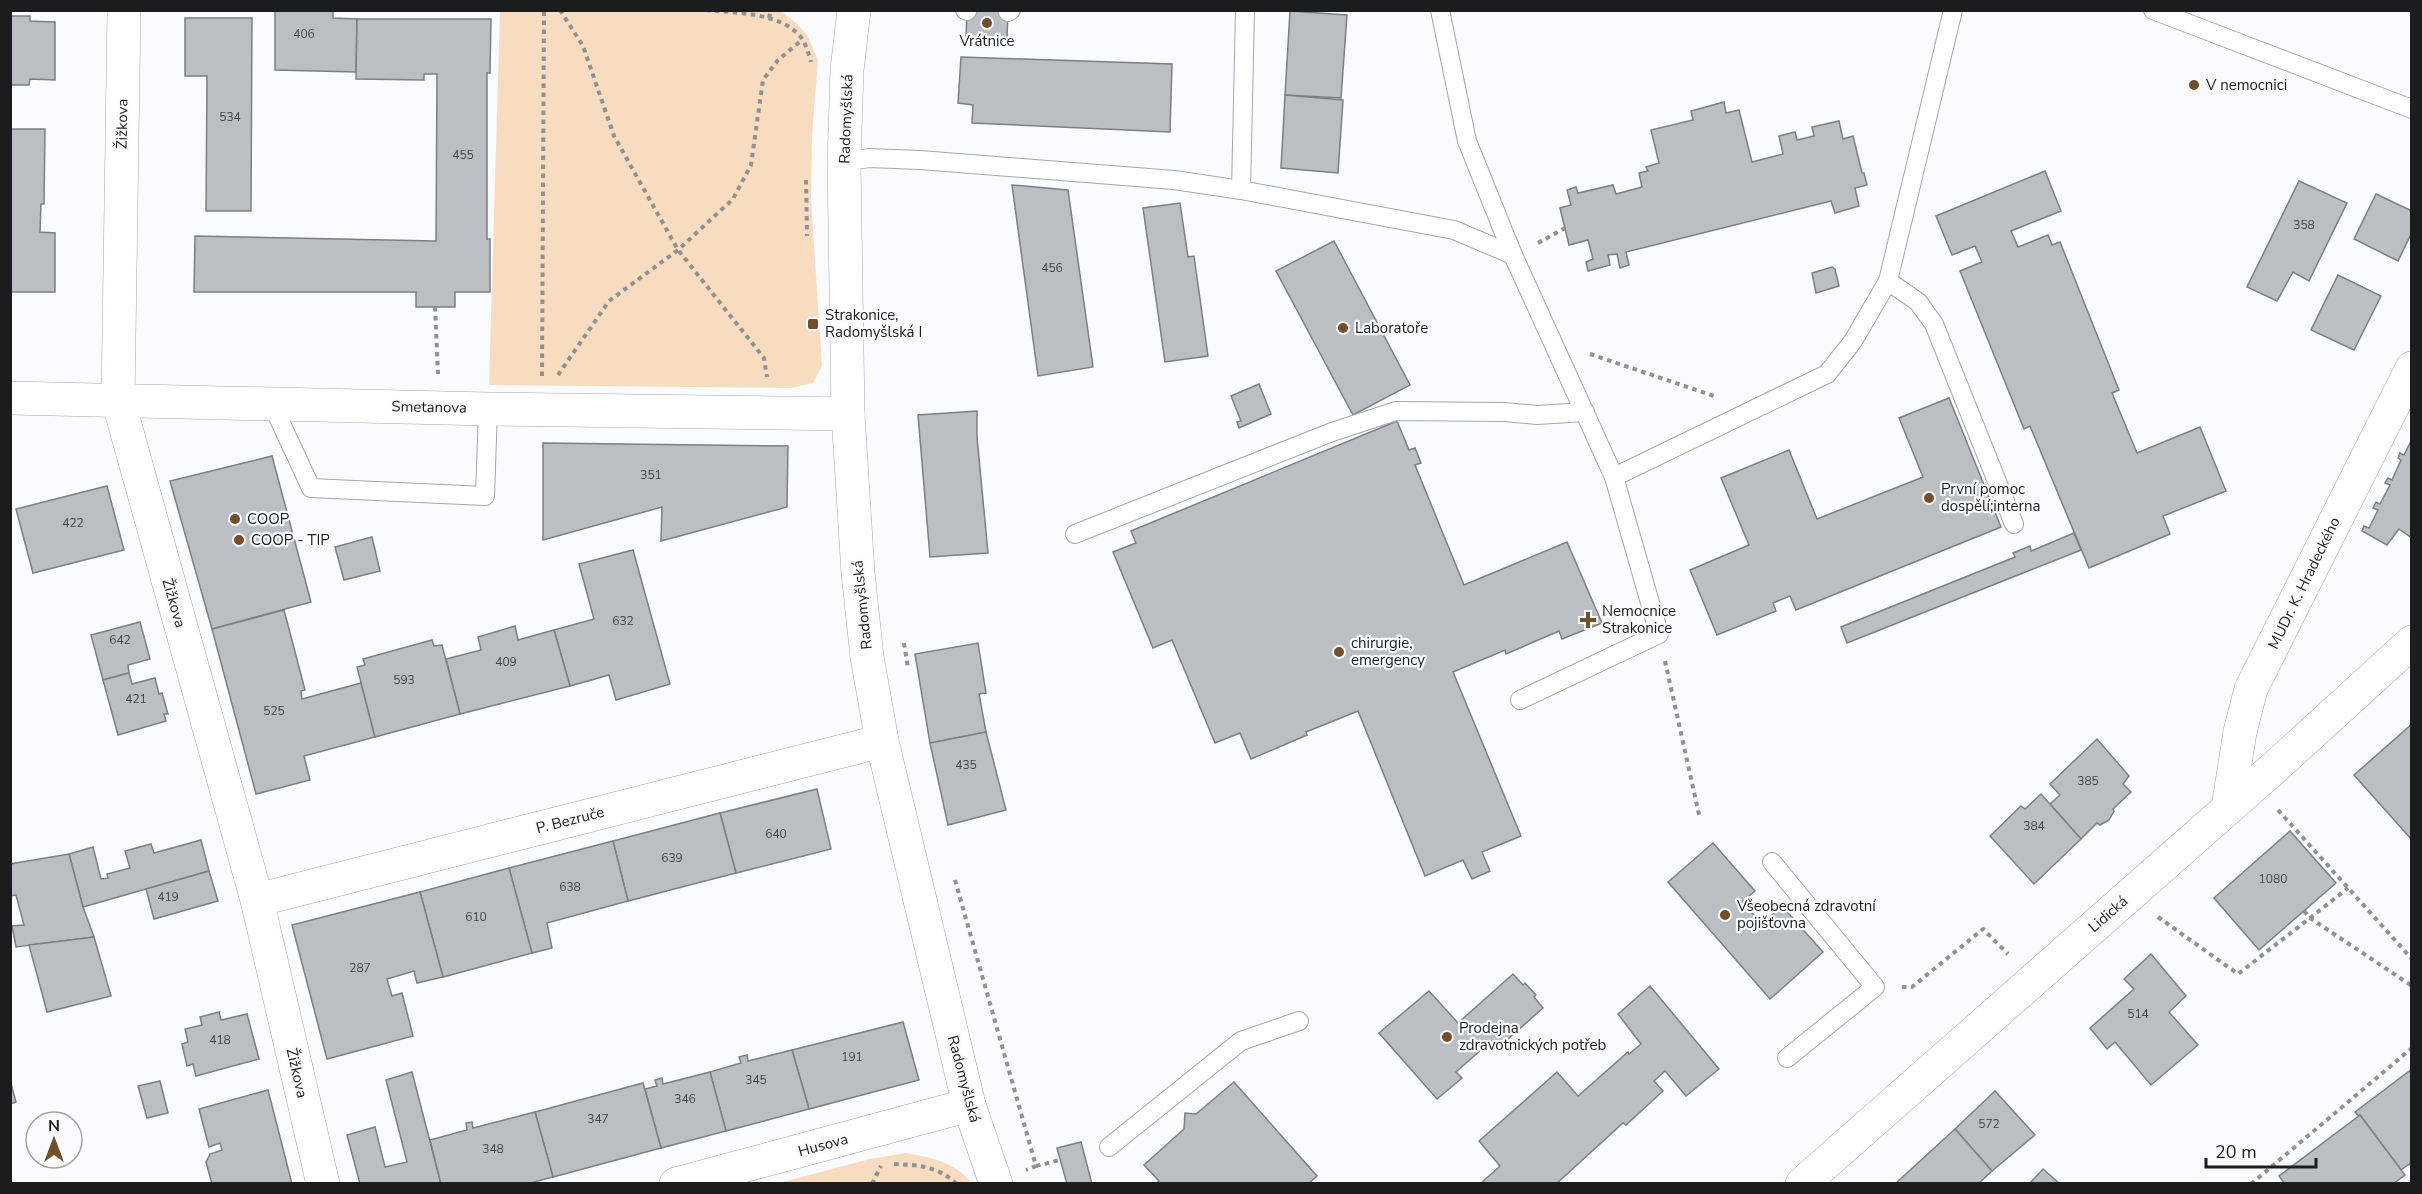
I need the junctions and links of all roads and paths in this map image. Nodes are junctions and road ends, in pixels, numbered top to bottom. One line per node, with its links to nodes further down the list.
1 (124, 10): 29 (street, Žižkova)
2 (544, 10): 25 (path)
3 (560, 10): 19 (path)
4 (706, 10): 11 (path)
5 (771, 10): 11 (path)
6 (854, 10): 15 (street, Radomyšlská)
7 (1245, 10): 17 (lane)
8 (1440, 10): 20 (lane)
9 (1953, 10): 21 (lane)
10 (2153, 10): 14 (lane)
11 (769, 18): 12 (path)
12 (802, 40): 13 (path); 19 (path)
13 (813, 66)
14 (2412, 109)
15 (844, 162): 17 (lane); 35 (street, Radomyšlská)
16 (806, 171): 18 (path)
17 (1241, 190): 20 (lane)
18 (807, 237)
19 (678, 250): 26 (path); 27 (path)
20 (1513, 255): 23 (lane)
21 (1888, 280): 33 (lane); 37 (lane)
22 (435, 307): 31 (path)
23 (1553, 341): 33 (path); 34 (lane)
24 (2412, 368): 46 (street, MUDr. K. Hradeckého)
25 (549, 380)
26 (567, 380)
27 (767, 384)
28 (10, 398): 29 (street, Smetanova)
29 (118, 400): 30 (street, Smetanova); 52 (street, Žižkova)
30 (272, 404): 31 (street, Smetanova); 32 (lane)
31 (438, 407): 32 (street, Smetanova)
32 (488, 409): 35 (street, Smetanova)
33 (1753, 409): 36 (lane)
34 (1585, 412): 36 (lane); 38 (lane)
35 (848, 414): 44 (street, Radomyšlská)
36 (1614, 477): 39 (lane)
37 (2014, 524)
38 (1075, 534)
39 (1659, 634): 43 (lane); 47 (path)
40 (904, 641): 42 (path)
41 (2412, 642): 46 (street, Lidická)
42 (909, 676)
43 (1520, 700)
44 (882, 741): 52 (street, P. Bezruče); 62 (street, Radomyšlská)
45 (2274, 805): 50 (path)
46 (2228, 808): 51 (street, Lidická)
47 (1700, 819)
48 (1772, 862): 58 (lane)
49 (954, 878): 65 (path)
50 (2348, 888): 54 (path); 56 (path)
51 (2127, 896): 54 (path); 71 (street, Lidická)
52 (257, 900): 67 (street, Žižkova)
53 (2304, 911): 54 (path)
54 (2310, 918): 57 (path)
55 (1983, 929): 58 (path)
56 (2412, 959)
57 (2412, 986)
58 (1875, 987): 61 (lane)
59 (1299, 1021): 63 (lane)
60 (2412, 1048): 72 (path)
61 (1787, 1058)
62 (969, 1106): 66 (street, Radomyšlská); 68 (street, Husova)
63 (1109, 1147)
64 (1060, 1160): 65 (path)
65 (1036, 1166): 66 (path)
66 (996, 1183)
67 (323, 1184)
68 (676, 1184)
69 (872, 1184): 70 (path)
70 (957, 1184)
71 (1802, 1184)
72 (2251, 1184)

